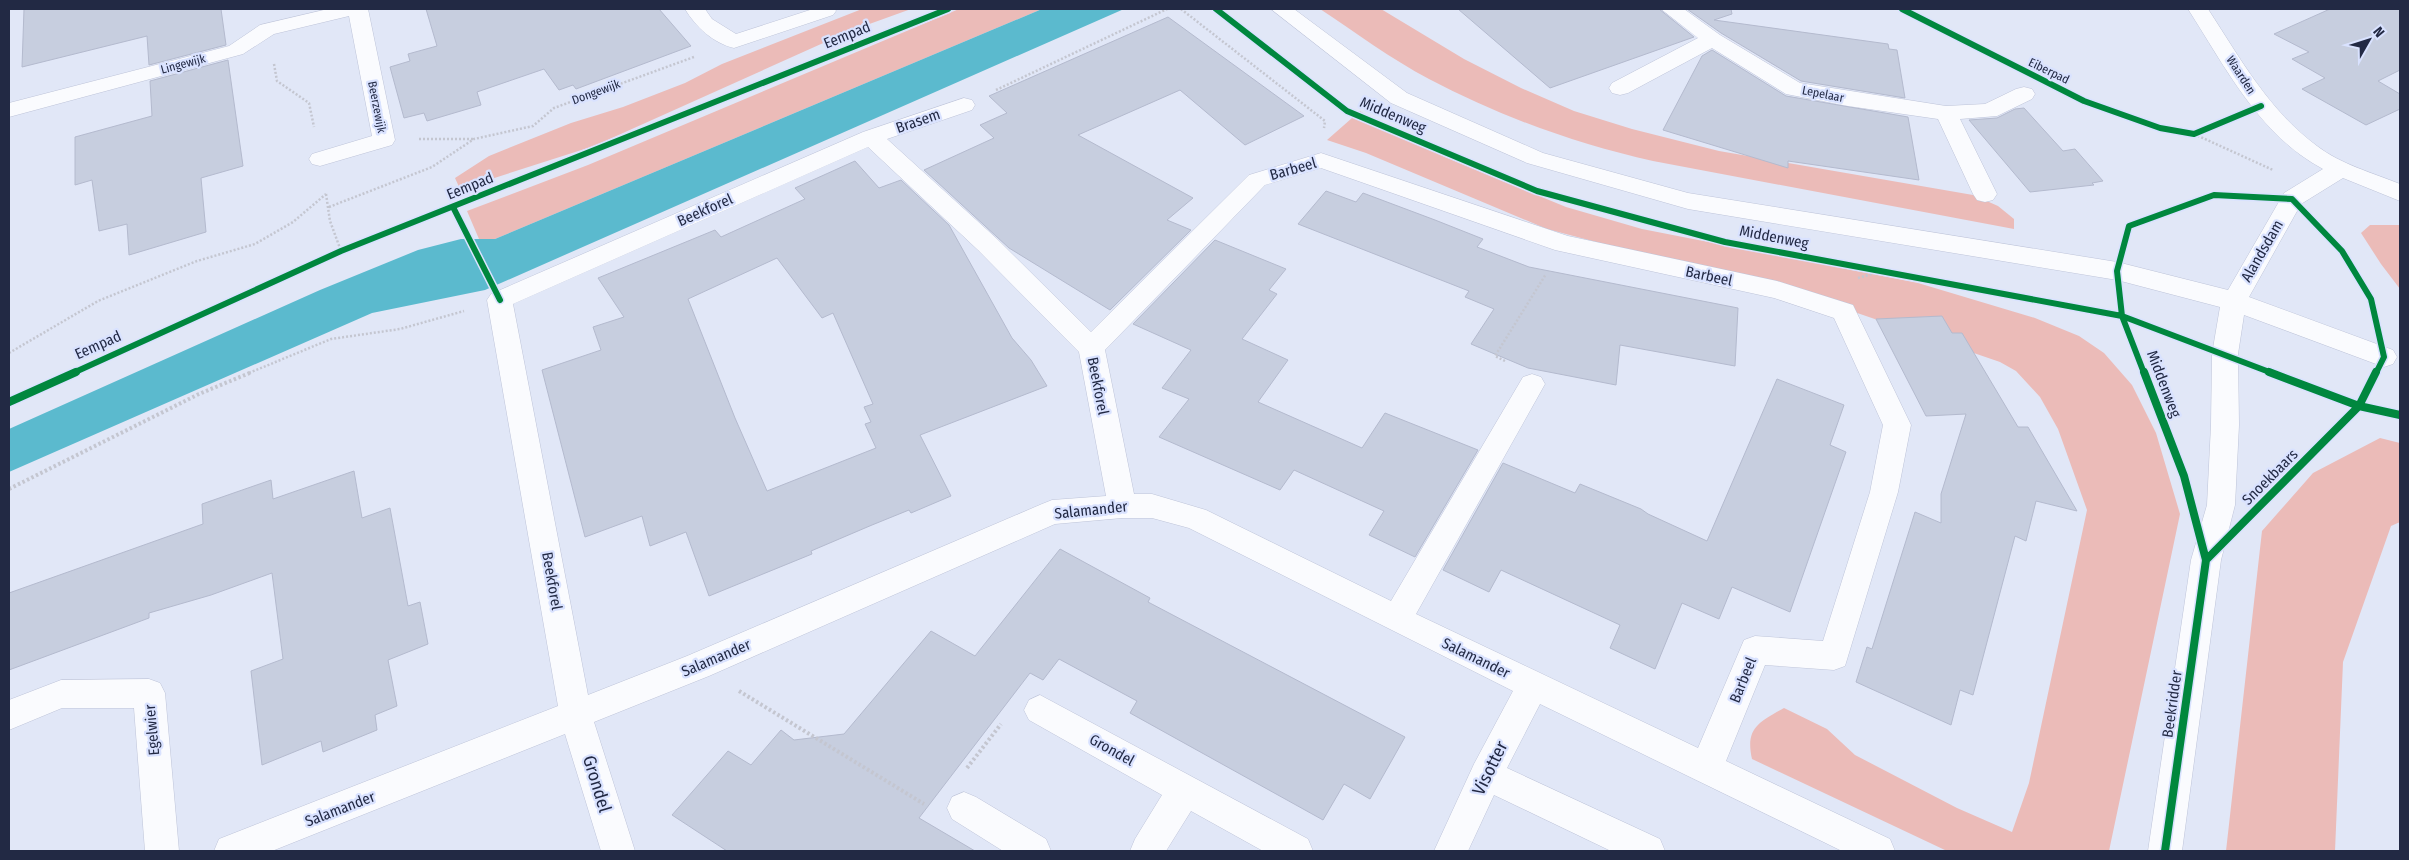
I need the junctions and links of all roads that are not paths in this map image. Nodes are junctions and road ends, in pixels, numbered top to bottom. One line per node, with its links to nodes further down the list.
1 (354, 9): 12 (street, Lingewijk)
2 (358, 9): 15 (street, Beerzewijk)
3 (695, 9): 7 (street)
4 (1281, 9): 19 (street, Middenweg)
5 (1671, 9): 8 (street, Lepelaar)
6 (2198, 9): 16 (street, Waarden)
7 (826, 11)
8 (1713, 39): 9 (street); 13 (street, Lepelaar)
9 (1620, 88)
10 (2024, 94): 13 (street, Lepelaar)
11 (964, 105): 14 (street, Brasem)
12 (9, 110)
13 (1946, 113): 18 (street)
14 (871, 137): 20 (street, Beekforel); 28 (street, Beekforel)
15 (320, 159)
16 (2341, 169): 17 (street, Waarden); 19 (street, Alandsdam)
17 (2400, 193)
18 (1985, 194)
19 (2234, 301): 21 (street, Middenweg); 42 (street, Beekridder)
20 (1091, 348): 23 (street, Beekforel); 29 (street, Barbeel)
21 (2384, 357)
22 (1532, 384): 24 (street)
23 (1122, 506): 24 (street, Salamander); 28 (street, Salamander)
24 (1397, 619): 25 (street, Salamander)
25 (1532, 685): 29 (street, Salamander); 30 (street, Visotter)
26 (1040, 710): 31 (street, Grondel)
27 (9, 715): 33 (street, Egelwier)
28 (576, 716): 34 (street, Salamander); 35 (street, Grondel)
29 (1707, 768): 41 (street, Salamander)
30 (1486, 775): 39 (street, Visotter); 40 (street)
31 (1185, 790): 37 (street); 38 (street, Grondel)
32 (964, 808): 36 (street)
33 (162, 851)
34 (231, 851)
35 (618, 851)
36 (1034, 851)
37 (1147, 851)
38 (1296, 851)
39 (1451, 851)
40 (1648, 851)
41 (1878, 851)
42 (2165, 851)

